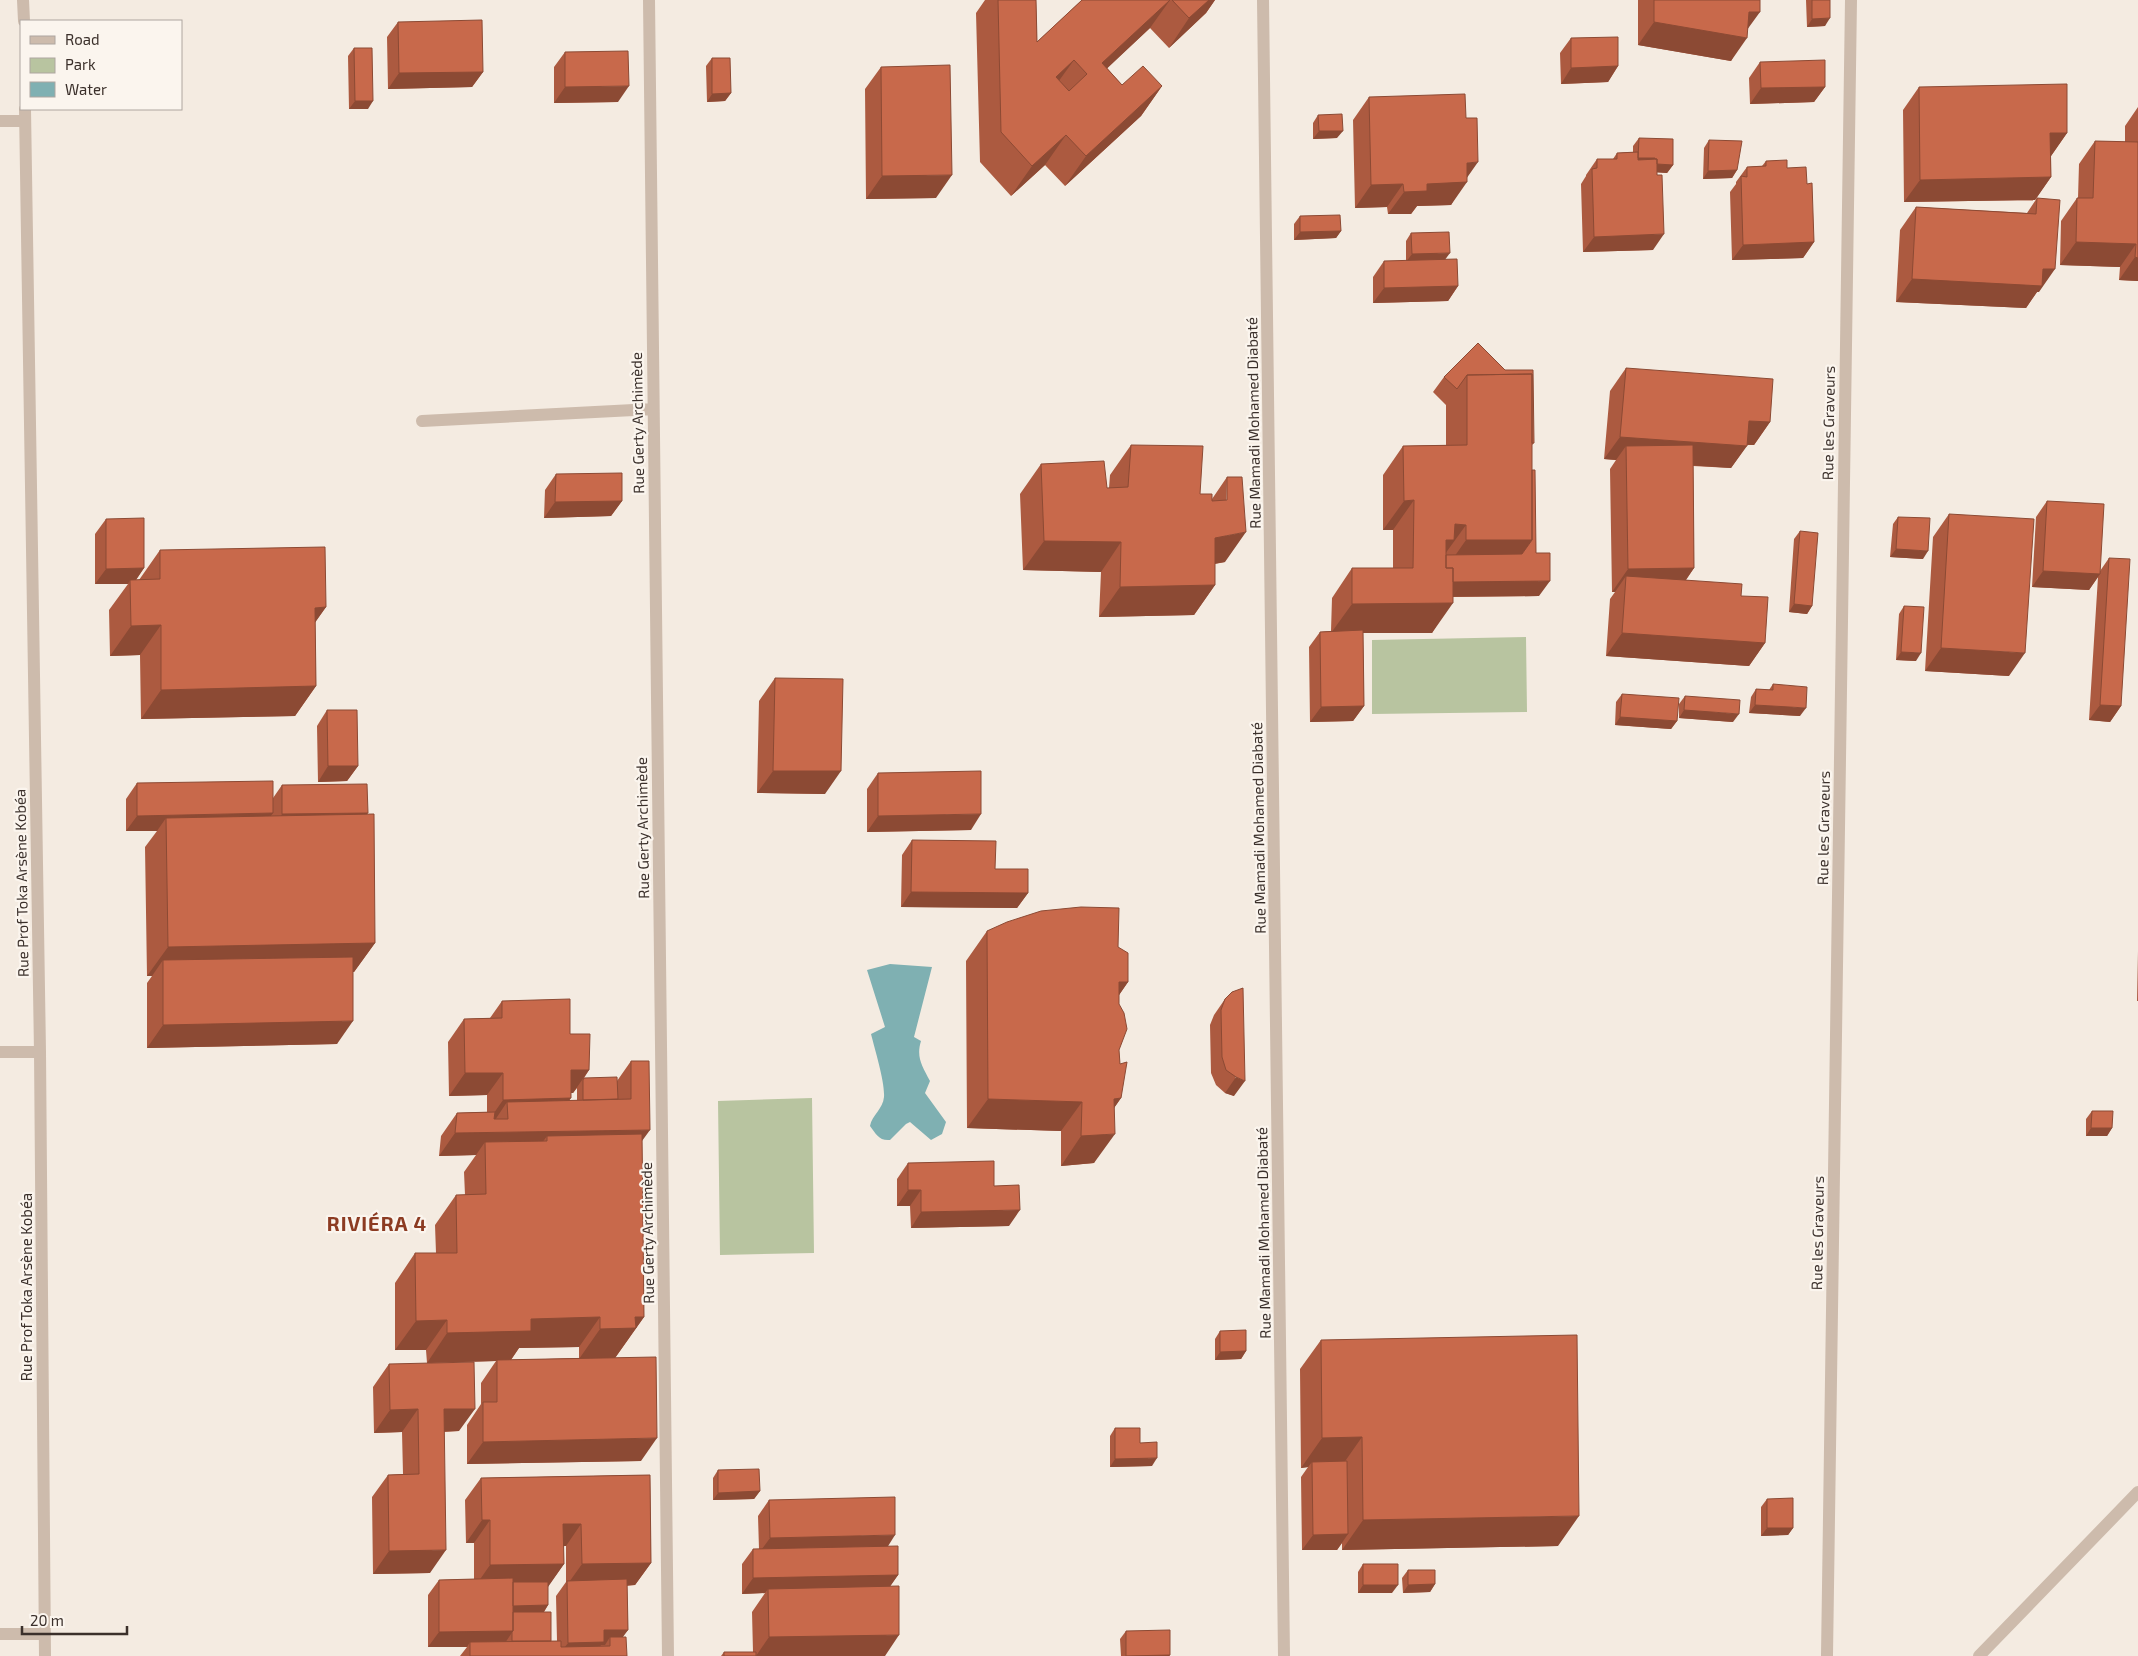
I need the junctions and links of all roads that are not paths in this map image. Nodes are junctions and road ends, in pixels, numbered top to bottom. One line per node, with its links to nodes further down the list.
1 (23, 0): 5 (street)
2 (649, 0): 8 (street, Rue Gerty Archimède)
3 (1264, 0): 17 (street, Rue Mamadi Mohamed Diabaté)
4 (1851, 0): 18 (street, Rue les Graveurs)
5 (24, 20)
6 (25, 115): 7 (street); 11 (street, Rue Prof Toka Arsène Kobéa)
7 (0, 121)
8 (653, 409): 9 (street); 16 (street, Rue Gerty Archimède)
9 (422, 421)
10 (0, 1052): 11 (street)
11 (40, 1052): 14 (street, Rue Prof Toka Arsène Kobéa)
12 (2138, 1492): 19 (street)
13 (0, 1634): 14 (street)
14 (45, 1634): 15 (street, Rue Prof Toka Arsène Kobéa)
15 (45, 1656)
16 (668, 1656)
17 (1284, 1656)
18 (1826, 1656)
19 (1979, 1656)

